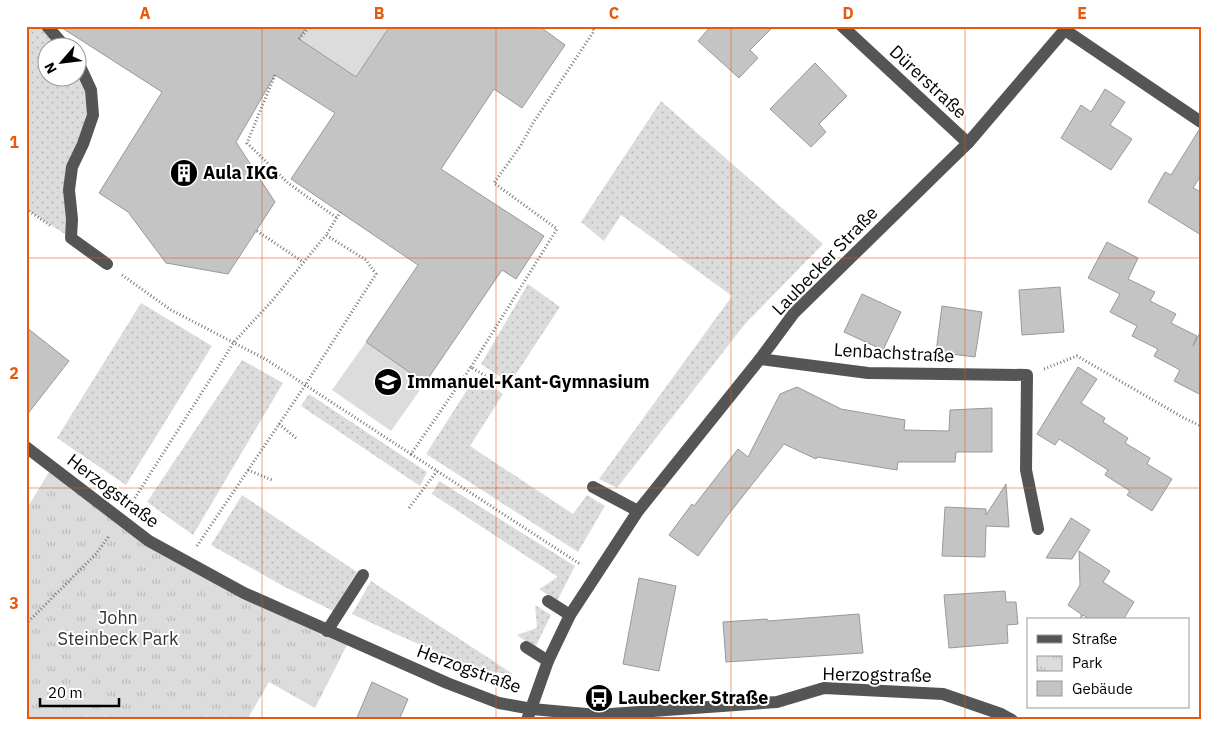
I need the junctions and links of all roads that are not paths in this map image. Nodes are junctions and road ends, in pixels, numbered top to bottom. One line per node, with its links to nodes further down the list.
1 (47, 26): 4 (street)
2 (842, 26): 7 (street, Dürerstraße)
3 (1067, 28): 6 (street); 7 (street, Laubecker Straße)
4 (57, 38)
5 (88, 84): 8 (street)
6 (1201, 122)
7 (968, 143): 9 (street, Laubecker Straße)
8 (107, 264)
9 (760, 359): 12 (street, Laubecker Straße); 13 (street, Lenbachstraße)
10 (26, 448): 17 (street, Herzogstraße)
11 (593, 488): 12 (street)
12 (638, 511): 16 (street, Laubecker Straße)
13 (1038, 529)
14 (363, 575): 17 (street)
15 (548, 601): 16 (street)
16 (570, 615): 19 (street, Laubecker Straße)
17 (327, 631): 20 (street, Herzogstraße)
18 (526, 647): 19 (street)
19 (548, 661): 20 (street, Laubecker Straße)
20 (530, 714): 21 (street, Herzogstraße)
21 (1012, 720)

